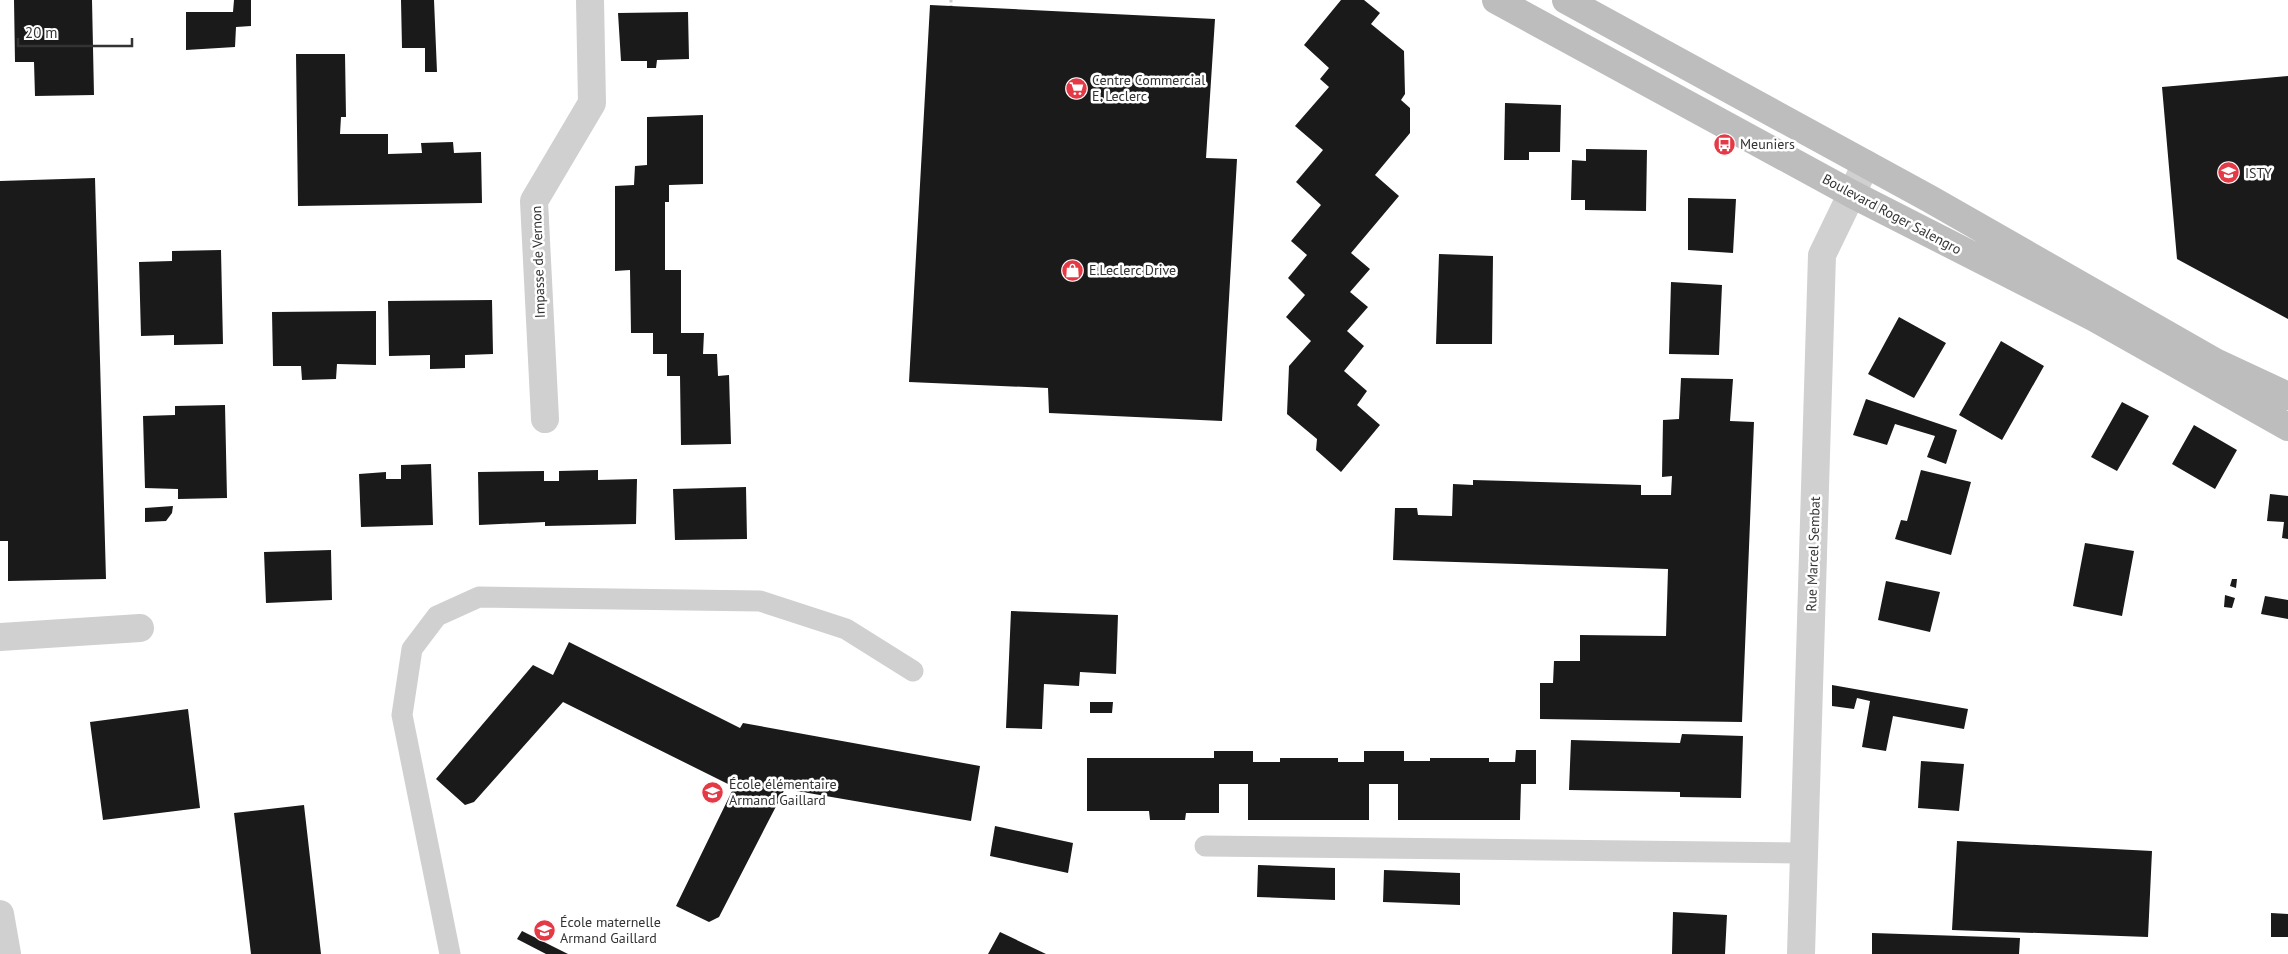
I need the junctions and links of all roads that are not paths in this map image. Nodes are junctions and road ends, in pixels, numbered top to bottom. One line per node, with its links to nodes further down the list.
1 (590, 0): 7 (street, Impasse de Vernon)
2 (1497, 0): 5 (main road, Boulevard Roger Salengro)
3 (1566, 0): 4 (main road, Boulevard Roger Salengro)
4 (1866, 164): 5 (street, Rue Marcel Sembat); 6 (main road, Boulevard Roger Salengro)
5 (1852, 194): 8 (main road, Boulevard Roger Salengro); 13 (street, Rue Marcel Sembat)
6 (2288, 396)
7 (545, 419)
8 (2288, 427)
9 (140, 628): 10 (street)
10 (0, 637)
11 (913, 671): 16 (lane)
12 (1205, 846): 13 (lane)
13 (1804, 853): 17 (street, Rue Marcel Sembat)
14 (0, 914): 15 (street)
15 (7, 954)
16 (450, 954)
17 (1801, 954)

